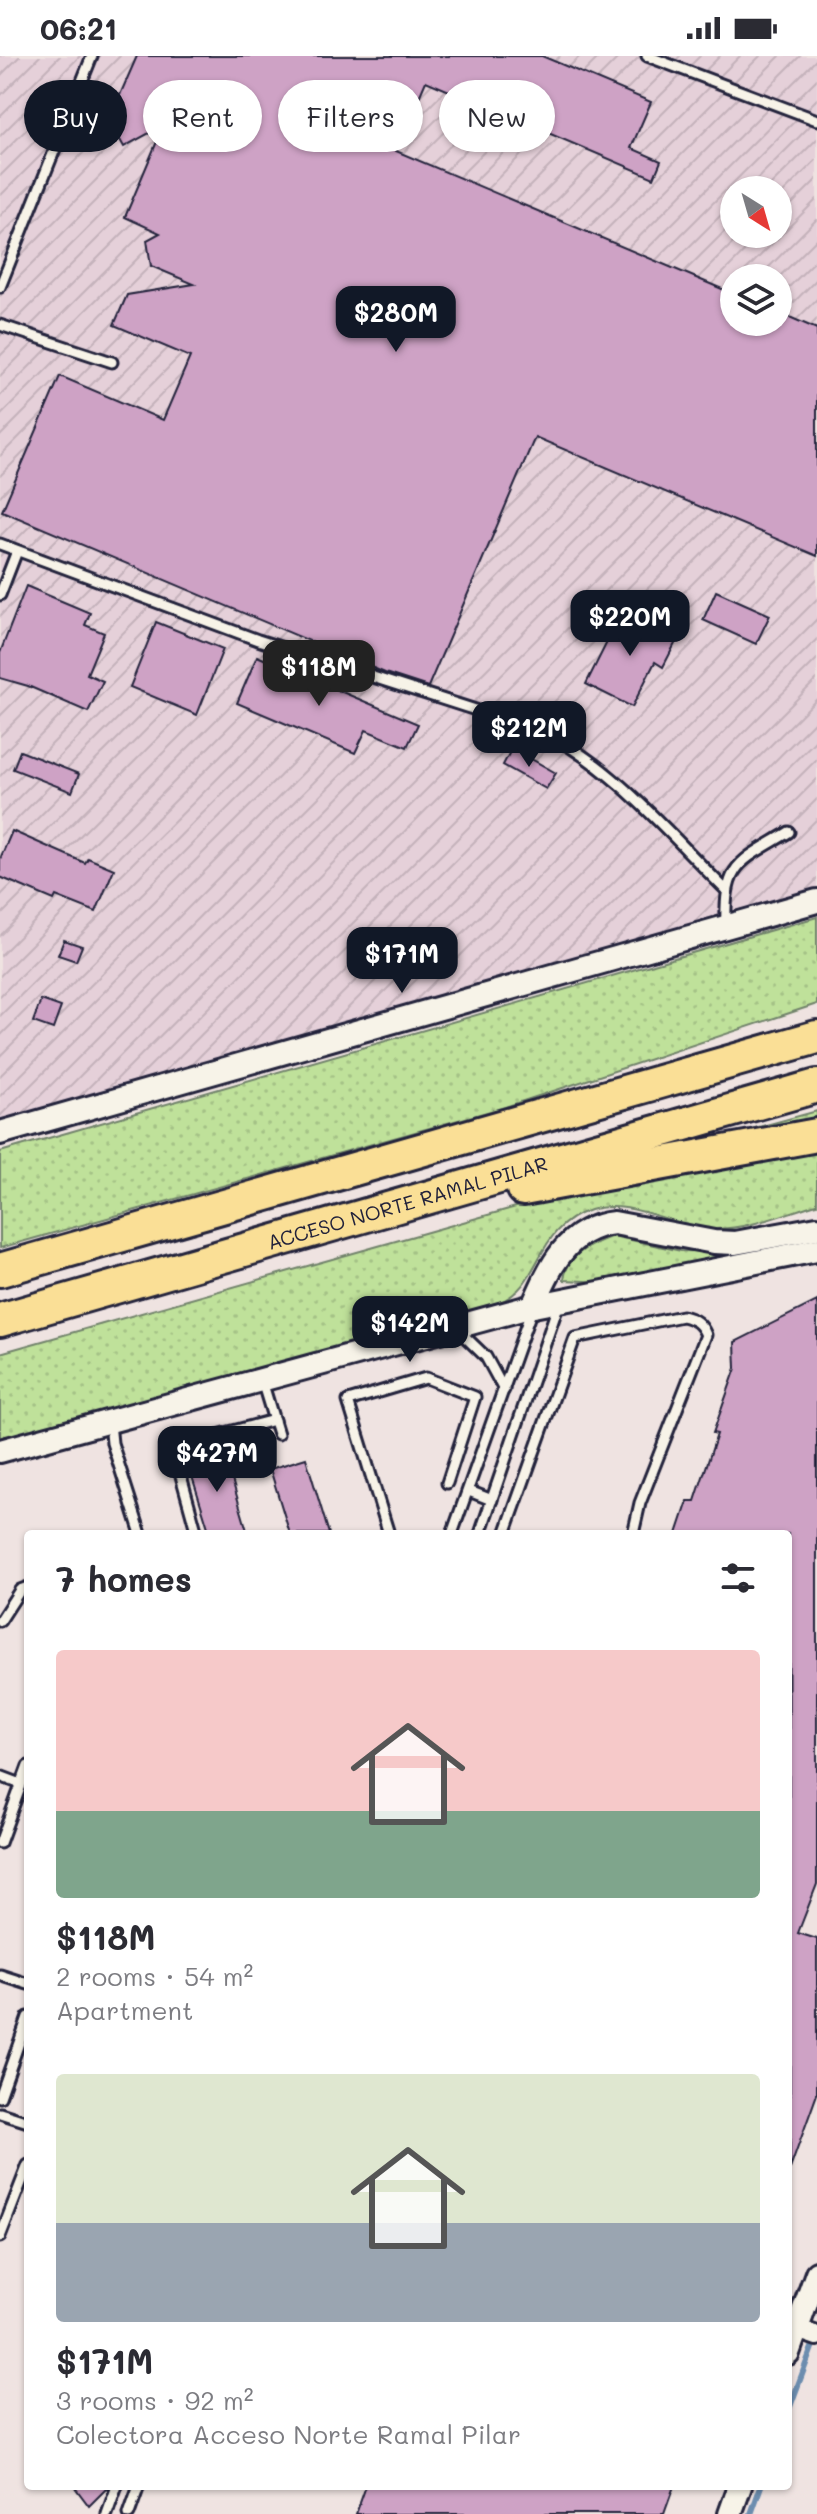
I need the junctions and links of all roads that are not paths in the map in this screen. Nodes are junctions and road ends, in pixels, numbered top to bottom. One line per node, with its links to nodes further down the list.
1 (92, 56): 4 (lane)
2 (647, 56): 3 (lane)
3 (817, 120)
4 (0, 287)
5 (0, 325): 6 (lane)
6 (112, 362)
7 (0, 544): 8 (lane)
8 (17, 551): 9 (lane); 11 (lane)
9 (0, 595)
10 (789, 832): 11 (lane)
11 (725, 889): 13 (lane)
12 (817, 901): 13 (street)
13 (726, 927): 18 (street)
14 (817, 1015): 17 (highway)
15 (817, 1037): 17 (highway)
16 (817, 1086): 20 (highway, ACCESO NORTE RAMAL PILAR)
17 (627, 1092): 25 (highway)
18 (0, 1133)
19 (812, 1137): 20 (highway)
20 (347, 1221): 28 (highway, ACCESO NORTE RAMAL PILAR)
21 (817, 1221): 23 (street)
22 (817, 1228): 23 (street)
23 (777, 1235): 27 (street)
24 (817, 1250): 26 (street)
25 (0, 1270)
26 (560, 1301): 27 (street); 38 (lane)
27 (533, 1306): 29 (street); 31 (lane)
28 (0, 1320)
29 (455, 1328): 30 (street); 31 (lane)
30 (262, 1381): 32 (lane); 33 (street)
31 (504, 1390): 37 (lane)
32 (274, 1420): 34 (lane); 40 (lane)
33 (110, 1423): 35 (street); 39 (lane)
34 (278, 1434)
35 (0, 1451)
36 (447, 1483): 41 (lane)
37 (469, 1491): 38 (lane); 42 (lane)
38 (492, 1500): 43 (lane)
39 (140, 1530)
40 (196, 1530)
41 (388, 1530)
42 (454, 1530)
43 (481, 1530)
44 (506, 1530): 45 (lane)
45 (634, 1530)
46 (24, 1588): 47 (lane)
47 (0, 1621)
48 (0, 1776): 50 (lane)
49 (24, 1776): 50 (lane)
50 (21, 1784): 51 (lane)
51 (0, 1843)
52 (0, 1975): 53 (lane)
53 (24, 1983)
54 (24, 2028): 55 (lane)
55 (0, 2097)
56 (0, 2113): 57 (lane)
57 (24, 2121)
58 (24, 2175): 59 (lane)
59 (0, 2237)
60 (817, 2273): 61 (street)
61 (808, 2332): 62 (street)
62 (792, 2349)
63 (116, 2490): 66 (lane)
64 (138, 2490): 67 (lane)
65 (739, 2490): 68 (street)
66 (107, 2514)
67 (129, 2514)
68 (730, 2514)

